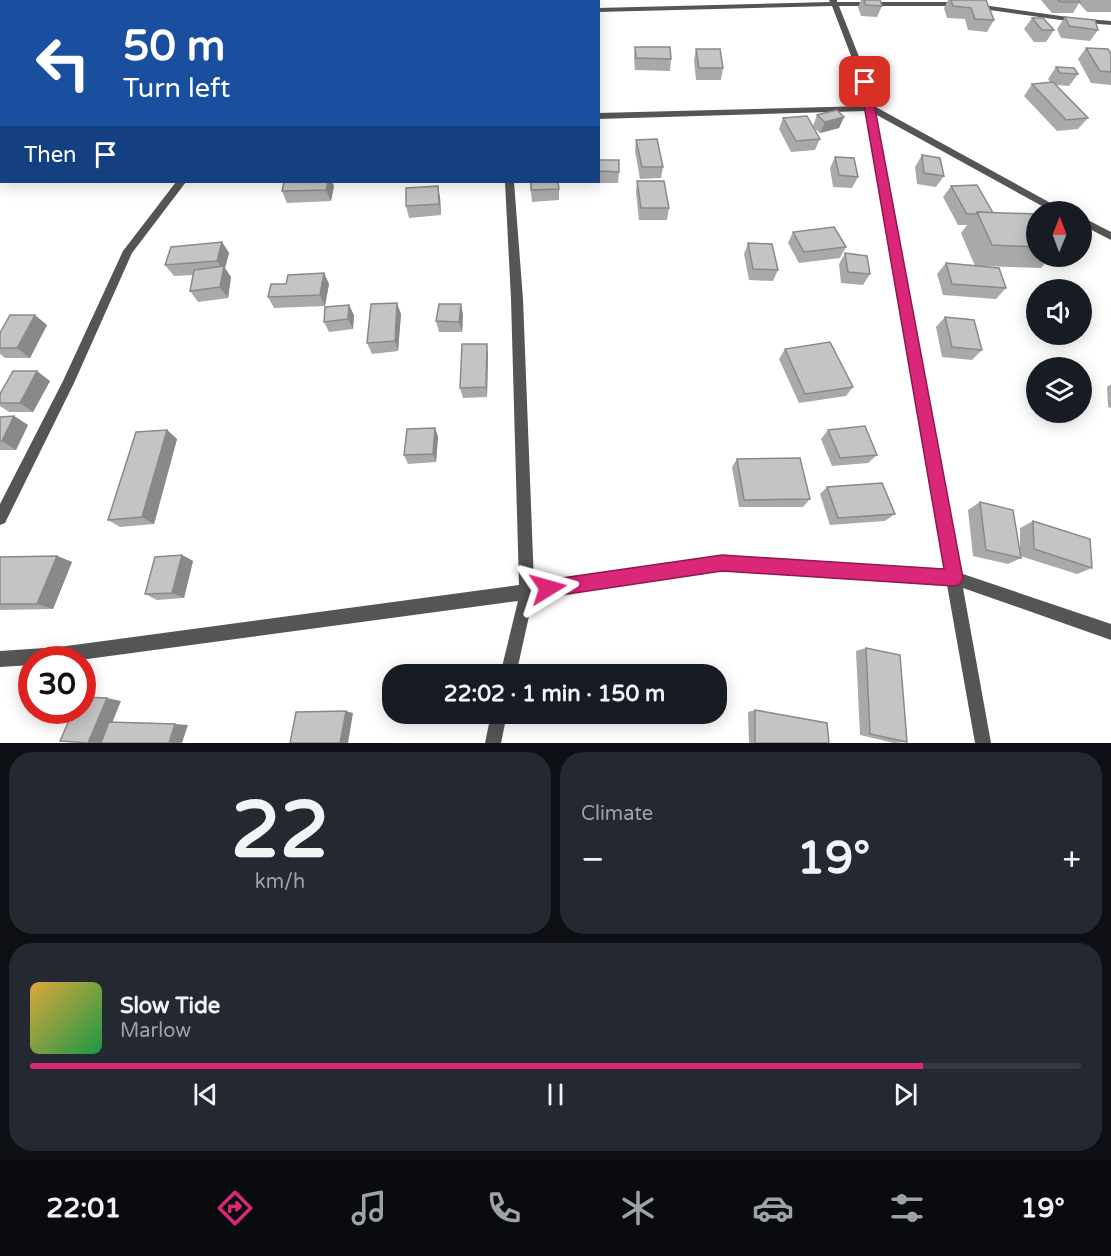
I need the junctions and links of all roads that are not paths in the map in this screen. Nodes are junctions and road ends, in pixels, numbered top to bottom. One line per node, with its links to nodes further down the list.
1 (834, 2): 2 (street); 3 (street); 4 (street)
2 (600, 10)
3 (1111, 23)
4 (870, 108): 5 (street); 8 (street); 12 (street)
5 (600, 116)
6 (180, 183): 11 (street)
7 (509, 183): 13 (street)
8 (1042, 201)
9 (1092, 226): 10 (street)
10 (1111, 236)
11 (0, 518)
12 (954, 578): 13 (street); 14 (street); 19 (street)
13 (527, 591): 15 (street); 16 (street)
14 (1111, 632)
15 (0, 659)
16 (510, 664)
17 (497, 724): 18 (street)
18 (493, 743)
19 (982, 743)

